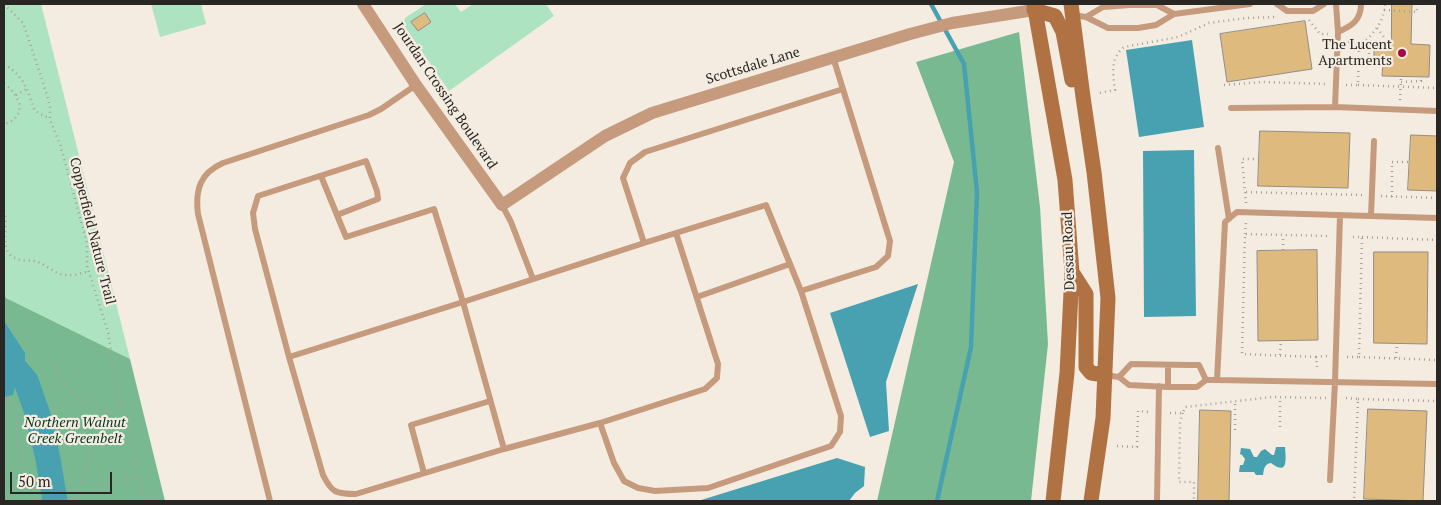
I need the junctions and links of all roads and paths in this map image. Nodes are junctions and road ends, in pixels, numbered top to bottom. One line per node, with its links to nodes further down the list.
1 (6, 4): 46 (path, Copperfield Nature Trail)
2 (363, 4): 31 (street, Jourdan Crossing Boulevard)
3 (1054, 4): 13 (main road)
4 (1250, 4): 14 (lane)
5 (1277, 4): 6 (lane)
6 (1324, 4)
7 (1336, 4): 18 (lane)
8 (1361, 4): 18 (lane)
9 (1385, 4): 12 (path)
10 (1416, 4): 12 (path)
11 (1034, 7): 23 (street, Scottsdale Lane); 41 (main road); 78 (main road, Dessau Road)
12 (1384, 10): 17 (path)
13 (1077, 12): 14 (lane); 14 (lane); 41 (main road)
14 (1174, 14)
15 (1307, 16): 19 (path)
16 (1282, 17): 39 (path)
17 (1377, 28): 21 (path); 22 (path)
18 (1338, 32): 42 (lane)
19 (1328, 34)
20 (1348, 42): 22 (path)
21 (1390, 45)
22 (1359, 47): 24 (path); 34 (path)
23 (833, 57): 38 (lane); 59 (street, Scottsdale Lane)
24 (1378, 62)
25 (4, 64): 36 (path)
26 (1400, 77): 28 (path)
27 (1421, 77): 28 (path)
28 (1401, 82): 35 (path)
29 (4, 84): 40 (path)
30 (1328, 84): 32 (path)
31 (416, 85): 59 (street, Jourdan Crossing Boulevard); 128 (lane)
32 (1224, 85)
33 (1346, 85): 34 (path)
34 (1358, 85): 35 (path)
35 (1401, 86): 37 (path); 44 (path)
36 (28, 88): 40 (path); 46 (path)
37 (1437, 88)
38 (843, 89): 74 (lane); 80 (lane)
39 (1100, 93)
40 (16, 95): 47 (path)
41 (1082, 97): 96 (main road)
42 (1335, 107): 43 (lane); 44 (lane)
43 (1232, 108)
44 (1400, 110): 45 (lane)
45 (1437, 111)
46 (50, 120): 77 (path, Copperfield Nature Trail)
47 (4, 124)
48 (1374, 141): 63 (lane)
49 (1218, 148): 65 (lane)
50 (1259, 159): 53 (path)
51 (1410, 162): 56 (path)
52 (321, 176): 61 (lane); 61 (lane); 90 (lane)
53 (1246, 192): 54 (path); 58 (path)
54 (1362, 196)
55 (1381, 196): 56 (path)
56 (1392, 197): 57 (path)
57 (1437, 198)
58 (1246, 203)
59 (502, 205): 79 (lane)
60 (4, 211): 77 (path)
61 (337, 215): 82 (lane)
62 (1340, 215): 63 (lane); 65 (lane); 99 (lane)
63 (1371, 216): 64 (lane)
64 (1437, 218)
65 (1229, 220): 98 (lane)
66 (1246, 222): 68 (path)
67 (676, 233): 74 (lane); 76 (lane); 81 (lane)
68 (1245, 234): 69 (path); 85 (path)
69 (1283, 235): 70 (path); 75 (path)
70 (1333, 236)
71 (1350, 237): 72 (path)
72 (1362, 237): 73 (path); 89 (path)
73 (1437, 240)
74 (644, 243): 79 (lane)
75 (1283, 250)
76 (790, 264): 80 (lane); 81 (lane)
77 (89, 271): 109 (path, Copperfield Nature Trail)
78 (1072, 272): 96 (main road); 129 (main road, Dessau Road)
79 (533, 279): 82 (lane)
80 (801, 290): 116 (lane)
81 (696, 297): 116 (lane)
82 (463, 302): 90 (lane); 110 (lane)
83 (1281, 340): 85 (path)
84 (1397, 344): 91 (path)
85 (1280, 355): 86 (path)
86 (1316, 356): 87 (path); 95 (path)
87 (1330, 356)
88 (1347, 357): 89 (path)
89 (1358, 357): 91 (path)
90 (289, 358): 121 (lane)
91 (1396, 358): 92 (path)
92 (1437, 360)
93 (1168, 365): 96 (lane); 97 (lane); 102 (lane)
94 (55, 366): 112 (path)
95 (1317, 367)
96 (1112, 376): 101 (lane); 130 (main road)
97 (1206, 380): 98 (lane); 102 (lane)
98 (1217, 380): 99 (lane)
99 (1335, 382): 100 (lane); 123 (lane)
100 (1437, 384)
101 (1159, 386): 102 (lane); 131 (lane)
102 (1168, 387)
103 (1280, 397): 105 (path); 111 (path); 117 (path)
104 (4, 398): 125 (path)
105 (1327, 398)
106 (1346, 398): 107 (path)
107 (1358, 399): 108 (path); 133 (path)
108 (1437, 400)
109 (119, 401): 112 (path); 122 (path, Copperfield Nature Trail)
110 (490, 401): 120 (lane); 121 (lane)
111 (1235, 402): 115 (path); 118 (path)
112 (110, 412): 124 (path)
113 (1151, 412): 119 (path)
114 (1170, 413): 115 (path)
115 (1183, 413): 132 (path)
116 (600, 423): 120 (lane)
117 (1280, 427)
118 (1235, 430)
119 (1117, 446)
120 (504, 449): 121 (lane)
121 (424, 473)
122 (136, 476): 124 (path); 127 (path, Copperfield Nature Trail)
123 (1330, 480)
124 (76, 496): 126 (path)
125 (42, 501)
126 (64, 501)
127 (146, 501)
128 (270, 501)
129 (1052, 501)
130 (1091, 501)
131 (1157, 501)
132 (1194, 501)
133 (1354, 501)

